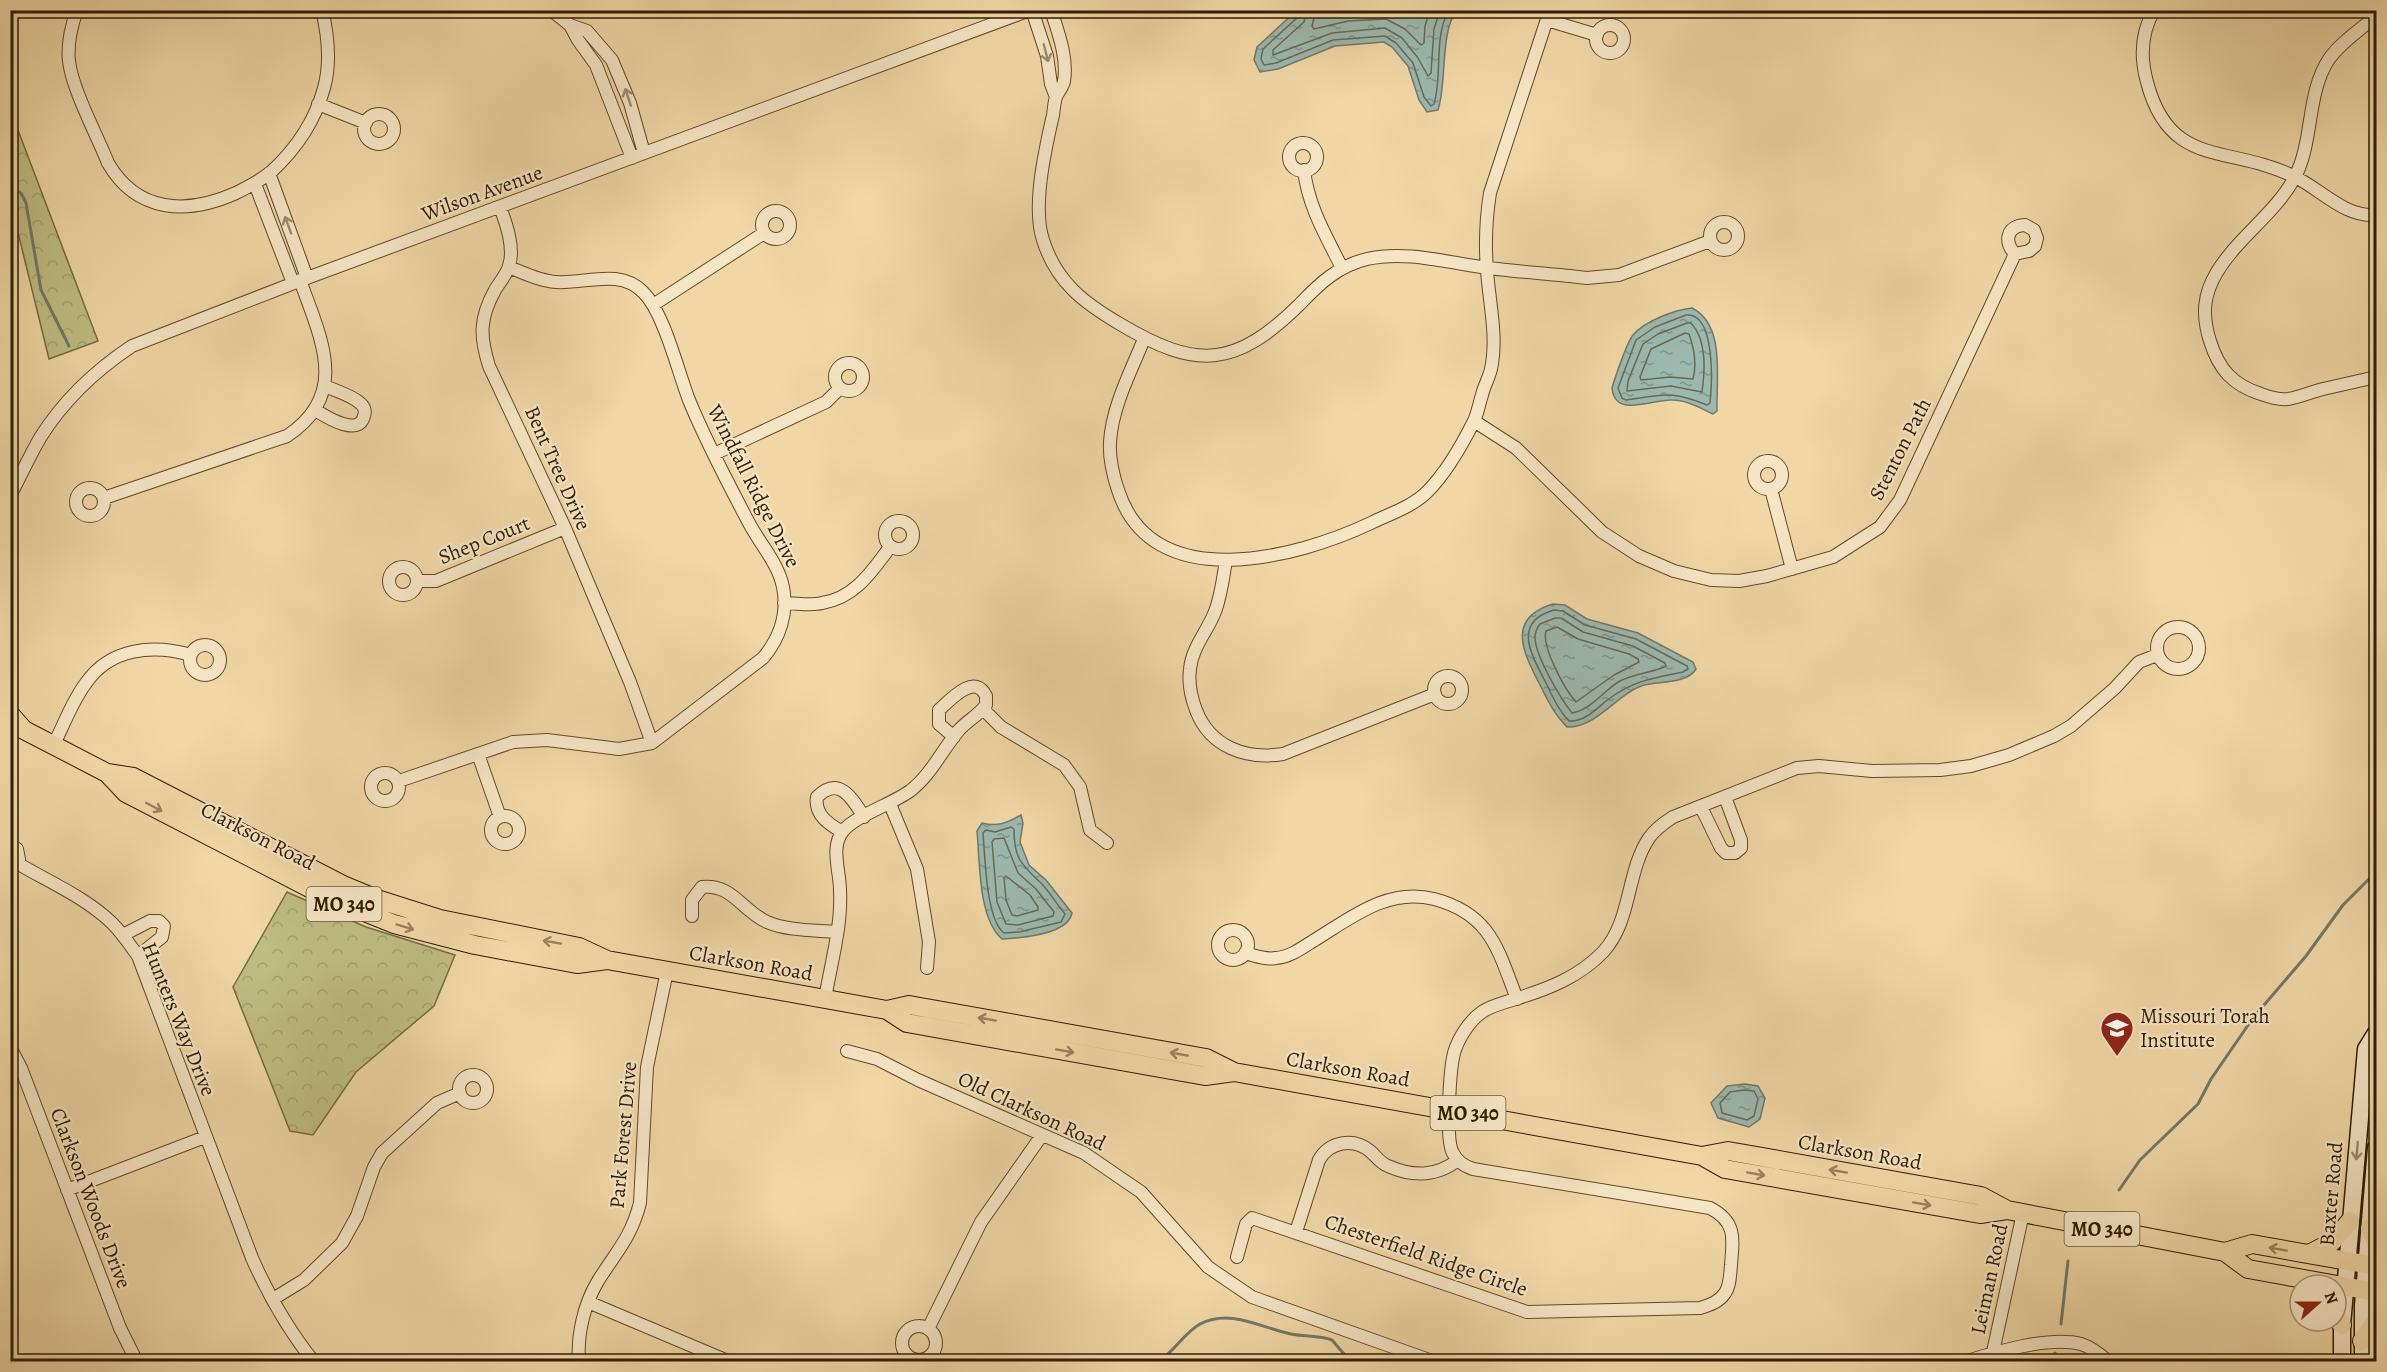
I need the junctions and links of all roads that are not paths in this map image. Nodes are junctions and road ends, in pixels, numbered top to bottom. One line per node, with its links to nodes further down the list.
1 (322, 10): 12 (street)
2 (551, 10): 9 (street)
3 (1031, 10): 11 (street, one-way to 11); 14 (street, Wilson Avenue)
4 (1051, 10): 11 (street)
5 (2154, 10): 17 (street)
6 (73, 12): 18 (street)
7 (1549, 15): 10 (street); 26 (street)
8 (2376, 16): 17 (street)
9 (570, 25): 14 (street); 14 (street, one-way to 9)
10 (1597, 35)
11 (1056, 97): 29 (street)
12 (318, 104): 13 (street); 16 (street)
13 (366, 123)
14 (638, 156): 19 (street, Wilson Avenue)
15 (1304, 170): 25 (street)
16 (269, 173): 18 (street); 27 (street, one-way to 16)
17 (2295, 177): 20 (street); 30 (street)
18 (255, 184): 27 (street)
19 (500, 207): 24 (street); 27 (street, Wilson Avenue)
20 (2376, 215)
21 (764, 233): 28 (street)
22 (1710, 241): 26 (street)
23 (2015, 254): 42 (street, Stenton Path)
24 (509, 267): 28 (street, Windfall Ridge Drive); 39 (street, Bent Tree Drive)
25 (1342, 268): 26 (street); 29 (street)
26 (1486, 268): 34 (street)
27 (300, 280): 31 (street); 37 (street, Wilson Avenue)
28 (653, 305): 35 (street, Windfall Ridge Drive)
29 (1144, 339): 41 (street)
30 (2376, 377)
31 (325, 386): 33 (street); 33 (street)
32 (840, 388): 35 (street)
33 (315, 410): 38 (street)
34 (1474, 422): 41 (street); 42 (street, Stenton Path)
35 (714, 454): 44 (street, Windfall Ridge Drive)
36 (1771, 489): 42 (street)
37 (10, 496)
38 (104, 498)
39 (565, 528): 43 (street, Shep Court); 52 (street, Bent Tree Drive)
40 (890, 547): 44 (street)
41 (1226, 560): 47 (street)
42 (1792, 570)
43 (417, 581)
44 (784, 603): 52 (street, Windfall Ridge Drive)
45 (191, 655): 53 (street)
46 (2157, 655): 56 (street)
47 (1435, 694)
48 (983, 710): 51 (street); 51 (street); 62 (street)
49 (10, 714): 50 (main road, Clarkson Road / MO 340)
50 (17, 729): 53 (main road, Clarkson Road / MO 340)
51 (954, 737): 57 (street)
52 (652, 743): 54 (street, Windfall Ridge Drive)
53 (53, 746): 71 (main road, Clarkson Road / MO 340)
54 (478, 754): 55 (street, Windfall Ridge Drive); 59 (street)
55 (399, 781)
56 (1725, 797): 58 (street); 58 (street)
57 (890, 804): 60 (street); 70 (street)
58 (1701, 807): 73 (street)
59 (500, 817)
60 (864, 817): 61 (street); 61 (street)
61 (842, 832): 66 (street)
62 (1107, 843)
63 (10, 844): 64 (street, Hunters Way Drive)
64 (14, 867): 67 (street, Hunters Way Drive)
65 (692, 916): 66 (street)
66 (837, 932): 72 (street)
67 (123, 935): 69 (street, Hunters Way Drive); 69 (street)
68 (1245, 953): 73 (street)
69 (138, 956): 80 (street, Hunters Way Drive)
70 (927, 968)
71 (667, 971): 72 (main road, Clarkson Road / MO 340); 101 (street, Park Forest Drive)
72 (825, 999): 78 (main road, Clarkson Road / MO 340)
73 (1517, 999): 78 (street)
74 (2376, 1034): 88 (main road, Baxter Road, one-way to 88)
75 (10, 1047): 85 (street, Clarkson Woods Drive)
76 (847, 1051): 79 (street, Old Clarkson Road)
77 (460, 1093): 100 (street)
78 (1449, 1110): 82 (main road, Clarkson Road / MO 340); 83 (street)
79 (1042, 1135): 103 (street); 111 (street, Old Clarkson Road)
80 (205, 1137): 85 (street); 100 (street, Hunters Way Drive)
81 (2376, 1148): 90 (main road, Baxter Road)
82 (1702, 1156): 84 (main road, Clarkson Road / MO 340, one-way to 82); 86 (main road, Clarkson Road / MO 340, one-way to 86)
83 (1458, 1160): 89 (street); 89 (street, Chesterfield Ridge Circle)
84 (1895, 1181): 86 (main road); 87 (main road, Clarkson Road / MO 340)
85 (67, 1190): 107 (street, Clarkson Woods Drive)
86 (1865, 1193): 87 (main road, Clarkson Road / MO 340, one-way to 87)
87 (2015, 1211): 91 (main road, Clarkson Road / MO 340); 106 (street, Leiman Road)
88 (2350, 1221): 92 (main road); 94 (main road, Baxter Road)
89 (1296, 1232): 93 (street, Chesterfield Ridge Circle)
90 (2373, 1235): 95 (main road, Baxter Road)
91 (2224, 1252): 92 (main road, Clarkson Road / MO 340, one-way to 91); 97 (main road, Clarkson Road / MO 340)
92 (2309, 1254): 94 (main road, Clarkson Road / MO 340)
93 (1237, 1257)
94 (2348, 1261): 95 (main road, Clarkson Road / MO 340); 96 (main road, Baxter Road)
95 (2372, 1265): 99 (main road, Baxter Road)
96 (2347, 1273)
97 (2288, 1278)
98 (2348, 1287): 99 (main road, Clarkson Road / MO 340)
99 (2370, 1291): 105 (main road, Baxter Road)
100 (273, 1299): 108 (street, Hunters Way Drive)
101 (588, 1302): 109 (street, Park Forest Drive); 110 (street)
102 (2376, 1320): 105 (main road)
103 (928, 1329)
104 (2340, 1333): 114 (main road, Baxter Road)
105 (2362, 1341): 115 (main road, Baxter Road)
106 (1993, 1352): 112 (street); 113 (street)
107 (137, 1362)
108 (314, 1362)
109 (579, 1362)
110 (730, 1362)
111 (1435, 1362)
112 (1964, 1362)
113 (2109, 1362)
114 (2342, 1362)
115 (2363, 1362)

